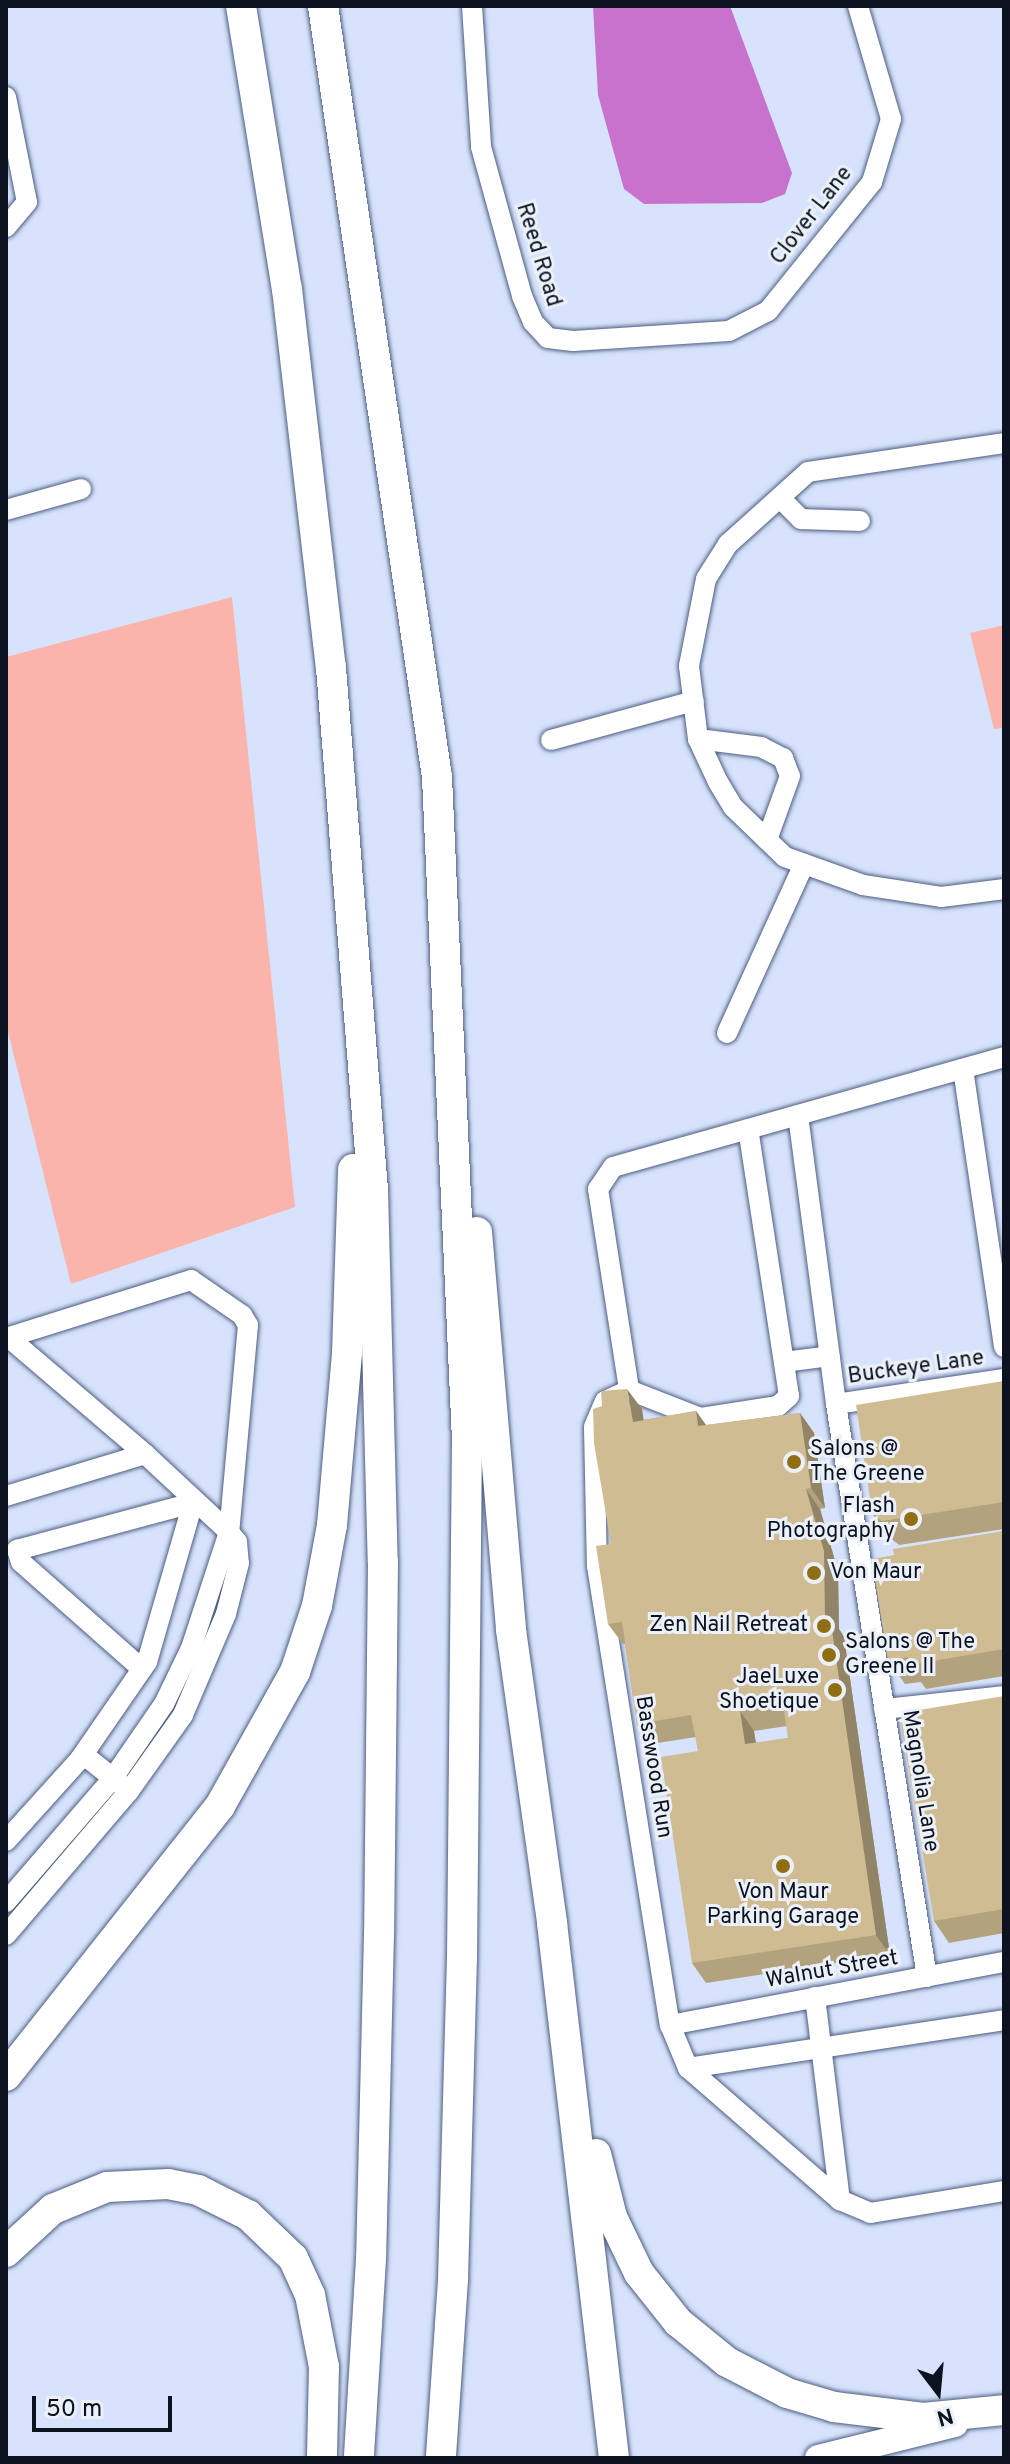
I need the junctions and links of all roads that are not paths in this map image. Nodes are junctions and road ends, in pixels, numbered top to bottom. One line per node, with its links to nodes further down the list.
1 (241, 6): 20 (highway)
2 (323, 6): 16 (highway)
3 (472, 6): 7 (street, Reed Road)
4 (858, 6): 7 (street, Clover Lane)
5 (6, 97): 6 (street)
6 (14, 220)
7 (768, 311)
8 (1004, 443): 10 (street)
9 (81, 489): 11 (street)
10 (780, 498): 12 (street); 13 (street)
11 (6, 510)
12 (860, 521)
13 (694, 701): 14 (street); 15 (street)
14 (698, 739): 17 (street); 17 (street)
15 (551, 740)
16 (437, 777): 46 (highway); 62 (highway)
17 (767, 840): 18 (street)
18 (804, 864): 19 (street); 21 (street)
19 (1004, 889)
20 (355, 963): 55 (highway); 61 (highway)
21 (727, 1033)
22 (1004, 1057): 23 (street)
23 (963, 1069): 24 (street); 26 (street)
24 (798, 1115): 25 (street); 28 (street, Magnolia Lane)
25 (748, 1129): 29 (street); 31 (street)
26 (1003, 1336)
27 (7, 1337): 33 (street); 36 (street)
28 (830, 1356): 29 (street); 32 (street, Magnolia Lane)
29 (784, 1362): 31 (street)
30 (1004, 1379): 32 (street, Buckeye Lane)
31 (629, 1390): 52 (street, Basswood Run)
32 (836, 1404): 38 (street, Magnolia Lane)
33 (145, 1454): 34 (street); 35 (street)
34 (6, 1496)
35 (193, 1503): 36 (street); 39 (street); 39 (street)
36 (229, 1532): 43 (street)
37 (890, 1561): 38 (street)
38 (861, 1565): 41 (street, Magnolia Lane)
39 (142, 1669): 42 (street)
40 (1004, 1696): 41 (street)
41 (884, 1709): 49 (street, Magnolia Lane)
42 (84, 1755): 43 (street); 44 (street)
43 (121, 1784): 45 (street); 47 (street)
44 (6, 1841)
45 (6, 1902)
46 (552, 1923): 59 (highway); 63 (highway)
47 (6, 1935)
48 (1004, 1962): 49 (street, Walnut Street)
49 (927, 1977): 50 (street, Walnut Street)
50 (815, 1997): 52 (street, Walnut Street); 53 (street)
51 (1004, 2020): 53 (street)
52 (670, 2025): 54 (street, Basswood Run)
53 (821, 2048): 54 (street); 57 (street)
54 (688, 2068): 57 (street)
55 (6, 2076)
56 (1004, 2191): 57 (street)
57 (840, 2200)
58 (6, 2252): 60 (highway)
59 (1004, 2410): 64 (main road)
60 (322, 2458)
61 (359, 2458)
62 (441, 2458)
63 (614, 2458)
64 (818, 2458)

